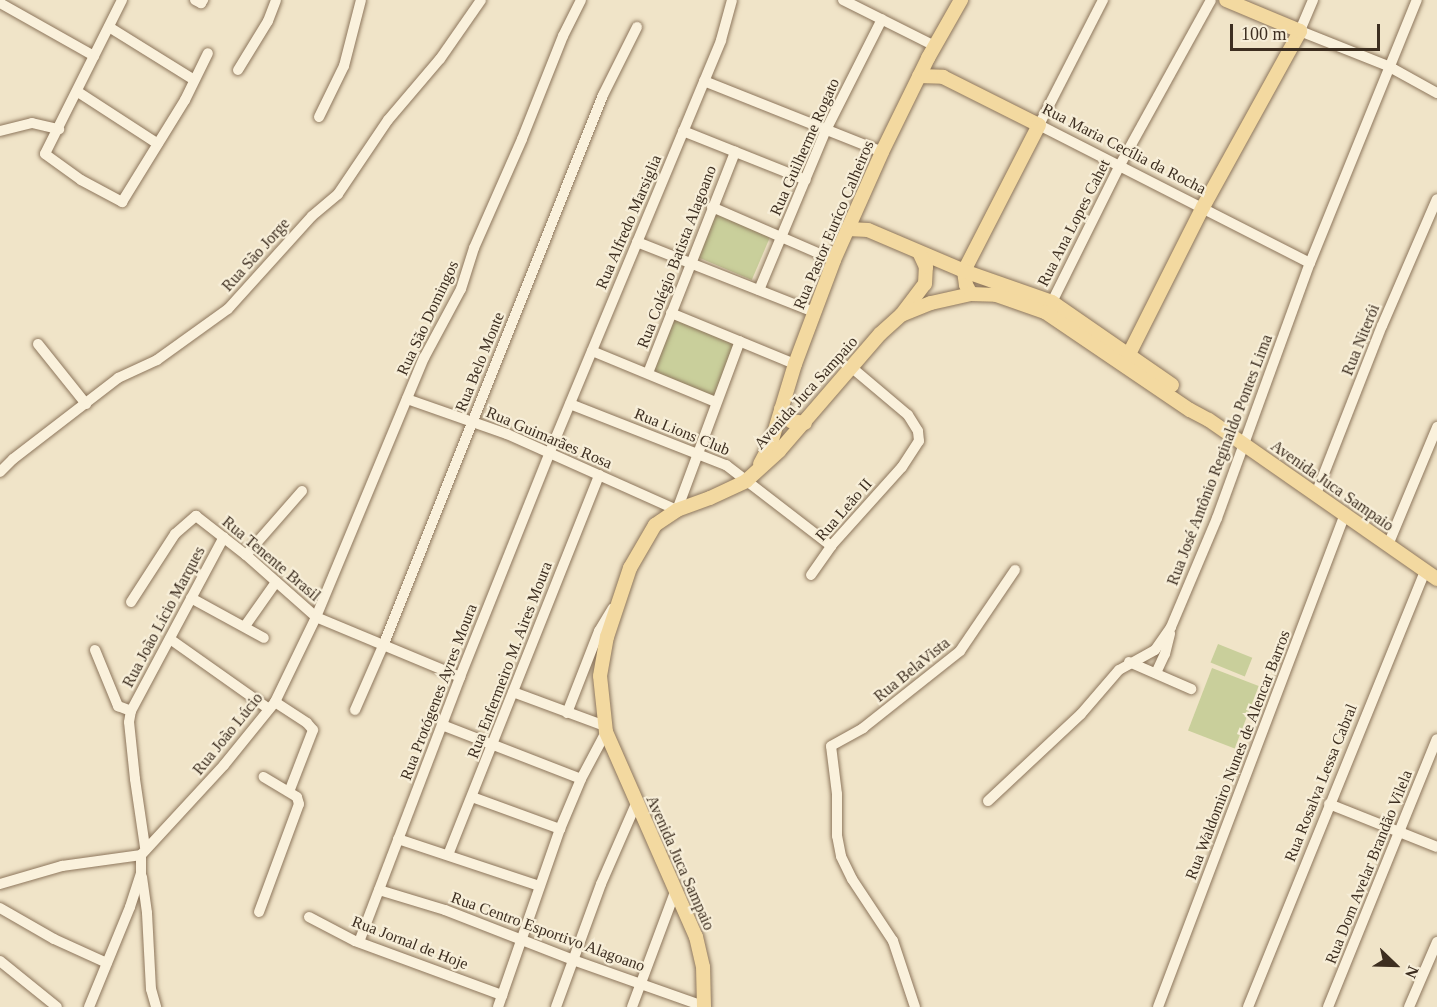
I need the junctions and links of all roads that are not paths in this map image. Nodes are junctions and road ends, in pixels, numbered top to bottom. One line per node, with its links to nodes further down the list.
1 (122, 0): 16 (street)
2 (276, 0): 24 (street)
3 (361, 0): 31 (street)
4 (481, 0): 70 (street, Rua São Jorge)
5 (581, 0): 68 (street, Rua São Domingos)
6 (732, 0): 28 (street, Rua Alfredo Marsiglia)
7 (843, 0): 15 (street)
8 (961, 0): 19 (main road, Rua Pastor Euríco Calheiros)
9 (1103, 0): 32 (street)
10 (1211, 0): 40 (street, Rua Ana Lopes Cahet)
11 (1226, 0): 18 (main road)
12 (1313, 0): 18 (street)
13 (1417, 0): 23 (street, Rua José Antônio Reginaldo Pontes Lima)
14 (0, 3): 21 (street)
15 (882, 19): 19 (street); 34 (street, Rua Guilherme Rogato)
16 (109, 27): 21 (street); 27 (street)
17 (637, 27): 73 (street, Rua Belo Monte)
18 (1300, 31): 23 (street); 44 (main road)
19 (935, 46): 22 (main road, Rua Pastor Euríco Calheiros)
20 (208, 53): 27 (street)
21 (94, 56): 29 (street)
22 (928, 58): 25 (main road, Rua Pastor Euríco Calheiros); 26 (main road)
23 (1388, 66): 30 (street); 53 (street, Rua José Antônio Reginaldo Pontes Lima)
24 (238, 70)
25 (919, 76): 26 (main road, Rua Maria Cecília da Rocha); 39 (main road, Rua Pastor Euríco Calheiros)
26 (943, 77): 32 (main road, Rua Maria Cecília da Rocha)
27 (194, 80): 37 (street)
28 (704, 81): 34 (street); 36 (street, Rua Alfredo Marsiglia)
29 (78, 92): 33 (street); 37 (street)
30 (1437, 93)
31 (319, 117)
32 (1039, 124): 40 (street, Rua Maria Cecília da Rocha); 54 (main road)
33 (59, 129): 35 (street); 37 (street)
34 (825, 130): 39 (street); 41 (street, Rua Guilherme Rogato)
35 (0, 131)
36 (683, 131): 38 (street); 49 (street, Rua Alfredo Marsiglia)
37 (158, 144)
38 (735, 152): 41 (street); 43 (street, Rua Colégio Batista Alagoano)
39 (882, 152): 45 (main road, Rua Pastor Euríco Calheiros)
40 (1120, 165): 44 (street, Rua Maria Cecília da Rocha); 57 (street, Rua Ana Lopes Cahet)
41 (806, 180): 48 (street, Rua Guilherme Rogato)
42 (1437, 199): 83 (street, Rua Niterói)
43 (712, 207): 48 (street); 52 (street, Rua Colégio Batista Alagoano)
44 (1203, 207): 53 (street, Rua Maria Cecília da Rocha); 64 (main road)
45 (854, 214): 46 (main road, Rua Pastor Euríco Calheiros); 47 (main road)
46 (848, 229): 47 (main road, Avenida Juca Sampaio); 51 (main road, Rua Pastor Euríco Calheiros)
47 (868, 230): 50 (main road, Avenida Juca Sampaio)
48 (781, 237): 51 (street); 55 (street, Rua Guilherme Rogato)
49 (637, 242): 52 (street); 63 (street, Rua Alfredo Marsiglia)
50 (920, 254): 54 (main road, Avenida Juca Sampaio); 60 (main road)
51 (834, 260): 58 (main road, Rua Pastor Euríco Calheiros)
52 (691, 263): 55 (street); 59 (street, Rua Colégio Batista Alagoano)
53 (1310, 263): 76 (street, Rua José Antônio Reginaldo Pontes Lima)
54 (964, 271): 56 (main road); 57 (main road, Avenida Juca Sampaio)
55 (759, 290): 58 (street)
56 (971, 294): 60 (main road, Avenida Juca Sampaio); 64 (main road, Avenida Juca Sampaio)
57 (1052, 302): 64 (main road, Avenida Juca Sampaio)
58 (814, 312): 65 (main road, Rua Pastor Euríco Calheiros)
59 (671, 313): 61 (street); 67 (street, Rua Colégio Batista Alagoano)
60 (901, 315): 66 (main road, Avenida Juca Sampaio)
61 (740, 341): 65 (street); 69 (street)
62 (38, 344): 70 (street)
63 (591, 351): 67 (street); 71 (street, Rua Alfredo Marsiglia)
64 (1127, 360): 76 (main road, Avenida Juca Sampaio)
65 (795, 363): 72 (main road, Rua Pastor Euríco Calheiros)
66 (851, 367): 74 (main road, Avenida Juca Sampaio); 88 (street, Rua Leão II)
67 (648, 373): 69 (street)
68 (407, 399): 73 (street, Rua Guimarães Rosa); 97 (street, Rua São Domingos)
69 (716, 402): 77 (street)
70 (87, 404): 79 (street, Rua São Jorge)
71 (570, 404): 77 (street, Rua Lions Club); 78 (street, Rua Alfredo Marsiglia)
72 (781, 410): 74 (main road); 81 (main road, Rua Pastor Euríco Calheiros)
73 (473, 422): 78 (street, Rua Guimarães Rosa); 102 (street, Rua Belo Monte)
74 (805, 423): 81 (main road, Avenida Juca Sampaio)
75 (1436, 431): 87 (street)
76 (1244, 446): 83 (main road, Avenida Juca Sampaio); 99 (street, Rua José Antônio Reginaldo Pontes Lima)
77 (697, 453): 81 (street, Rua Lions Club); 84 (street)
78 (549, 454): 80 (street, Rua Guimarães Rosa); 106 (street, Rua Protógenes Ayres Moura)
79 (0, 472)
80 (599, 475): 84 (street, Rua Guimarães Rosa); 108 (street, Rua Enfermeiro M. Aires Moura)
81 (751, 476): 84 (main road, Avenida Juca Sampaio); 88 (street, Rua Lions Club)
82 (302, 490): 89 (street)
83 (1316, 494): 85 (main road, Avenida Juca Sampaio)
84 (677, 510): 95 (main road, Avenida Juca Sampaio)
85 (1345, 514): 87 (main road, Avenida Juca Sampaio); 154 (street, Rua Waldomiro Nunes de Alencar Barros)
86 (224, 537): 89 (street, Rua Tenente Brasil); 94 (street, Rua João Lício Marques); 96 (street, Rua Tenente Brasil)
87 (1388, 545): 92 (main road, Avenida Juca Sampaio)
88 (831, 546): 91 (street, Rua Leão II)
89 (246, 555): 93 (street, Rua Tenente Brasil)
90 (1015, 570): 153 (street, Rua BelaVista)
91 (811, 574)
92 (1431, 576): 123 (street, Rua Rosalva Lessa Cabral)
93 (276, 582): 97 (street, Rua Tenente Brasil); 98 (street)
94 (190, 598): 98 (street); 101 (street, Rua João Lício Marques)
95 (618, 598): 112 (street); 114 (main road, Avenida Juca Sampaio)
96 (131, 602)
97 (316, 617): 102 (street, Rua Tenente Brasil); 109 (street, Rua João Lúcio)
98 (245, 626): 100 (street)
99 (1171, 627): 104 (street, Rua José Antônio Reginaldo Pontes Lima); 105 (street)
100 (264, 638)
101 (170, 639): 109 (street); 111 (street, Rua João Lício Marques)
102 (383, 646): 106 (street, Rua Tenente Brasil); 110 (street, Rua Belo Monte)
103 (95, 650): 111 (street)
104 (1130, 662): 105 (street); 121 (street, Rua José Antônio Reginaldo Pontes Lima)
105 (1156, 673): 107 (street)
106 (460, 677): 113 (street, Rua Protógenes Ayres Moura)
107 (1191, 689)
108 (513, 692): 112 (street); 116 (street, Rua Enfermeiro M. Aires Moura)
109 (272, 705): 119 (street); 128 (street, Rua João Lúcio)
110 (355, 710)
111 (131, 711): 128 (street)
112 (567, 713): 114 (street)
113 (442, 725): 116 (street); 126 (street, Rua Protógenes Ayres Moura)
114 (605, 729): 118 (street); 122 (main road, Avenida Juca Sampaio)
115 (1437, 739): 125 (street, Rua Dom Avelar Brandão Vilela)
116 (493, 744): 118 (street); 120 (street, Rua Enfermeiro M. Aires Moura)
117 (264, 777): 119 (street)
118 (581, 779): 124 (street)
119 (289, 792): 136 (street)
120 (472, 797): 124 (street); 129 (street, Rua Enfermeiro M. Aires Moura)
121 (988, 801)
122 (636, 804): 134 (main road, Avenida Juca Sampaio); 141 (street)
123 (1329, 804): 125 (street); 155 (street, Rua Rosalva Lessa Cabral)
124 (560, 829): 132 (street)
125 (1398, 833): 127 (street); 156 (street, Rua Dom Avelar Brandão Vilela)
126 (399, 839): 129 (street); 133 (street, Rua Protógenes Ayres Moura)
127 (1437, 847)
128 (143, 851): 130 (street); 131 (street)
129 (448, 855): 132 (street)
130 (141, 874): 143 (street); 149 (street)
131 (0, 884)
132 (539, 886): 138 (street)
133 (379, 890): 138 (street, Rua Centro Esportivo Alagoano); 139 (street, Rua Protógenes Ayres Moura)
134 (675, 892): 144 (street); 146 (main road, Avenida Juca Sampaio)
135 (0, 908): 143 (street)
136 (259, 912)
137 (309, 916): 139 (street, Rua Jornal de Hoje)
138 (521, 940): 141 (street, Rua Centro Esportivo Alagoano); 145 (street)
139 (359, 942): 145 (street, Rua Jornal de Hoje)
140 (1437, 942): 157 (street)
141 (573, 960): 144 (street, Rua Centro Esportivo Alagoano); 151 (street)
142 (0, 961): 147 (street)
143 (107, 963): 148 (street)
144 (641, 982): 146 (street, Rua Centro Esportivo Alagoano); 152 (street)
145 (502, 994): 150 (street)
146 (705, 1006)
147 (57, 1007)
148 (89, 1007)
149 (156, 1007)
150 (498, 1007)
151 (556, 1007)
152 (632, 1007)
153 (915, 1007)
154 (1158, 1007)
155 (1248, 1007)
156 (1328, 1007)
157 (1409, 1007)

